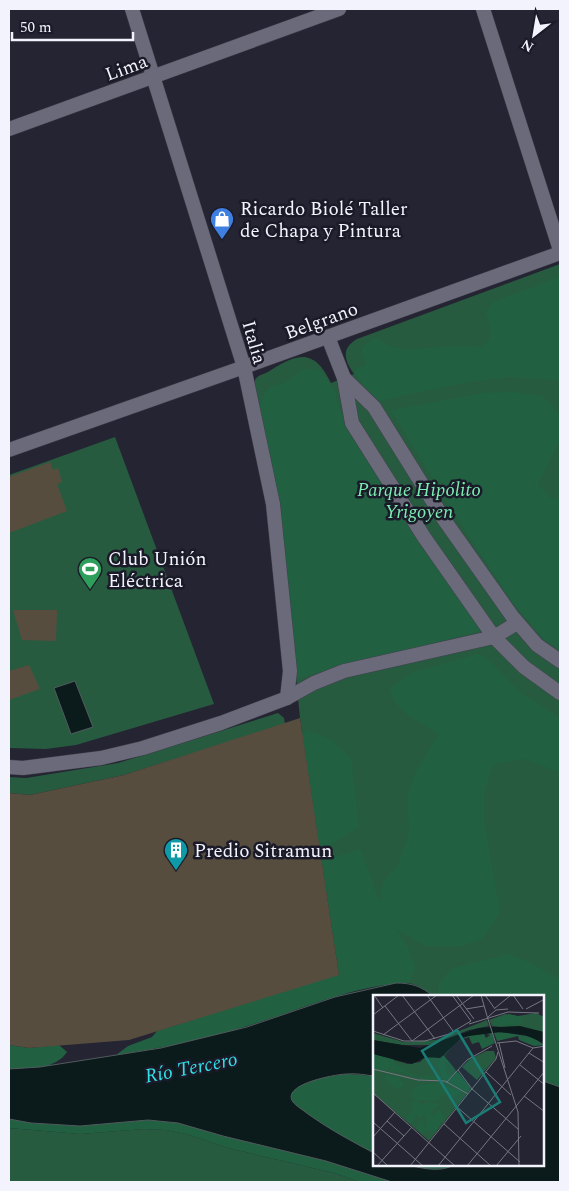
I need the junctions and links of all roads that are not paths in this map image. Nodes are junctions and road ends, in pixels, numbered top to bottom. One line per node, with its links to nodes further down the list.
1 (132, 9): 4 (street, Italia)
2 (339, 9): 4 (street, Lima)
3 (483, 9): 6 (street)
4 (154, 77): 5 (street, Lima); 8 (street, Italia)
5 (9, 129)
6 (560, 252): 7 (street, Belgrano)
7 (328, 338): 8 (street, Belgrano); 9 (street)
8 (244, 367): 10 (street, Belgrano); 15 (street, Italia)
9 (344, 378): 11 (street); 12 (street)
10 (9, 450)
11 (517, 623): 12 (street); 13 (street)
12 (494, 637): 14 (street); 15 (street)
13 (560, 661)
14 (560, 693)
15 (287, 698): 16 (street)
16 (9, 767)

